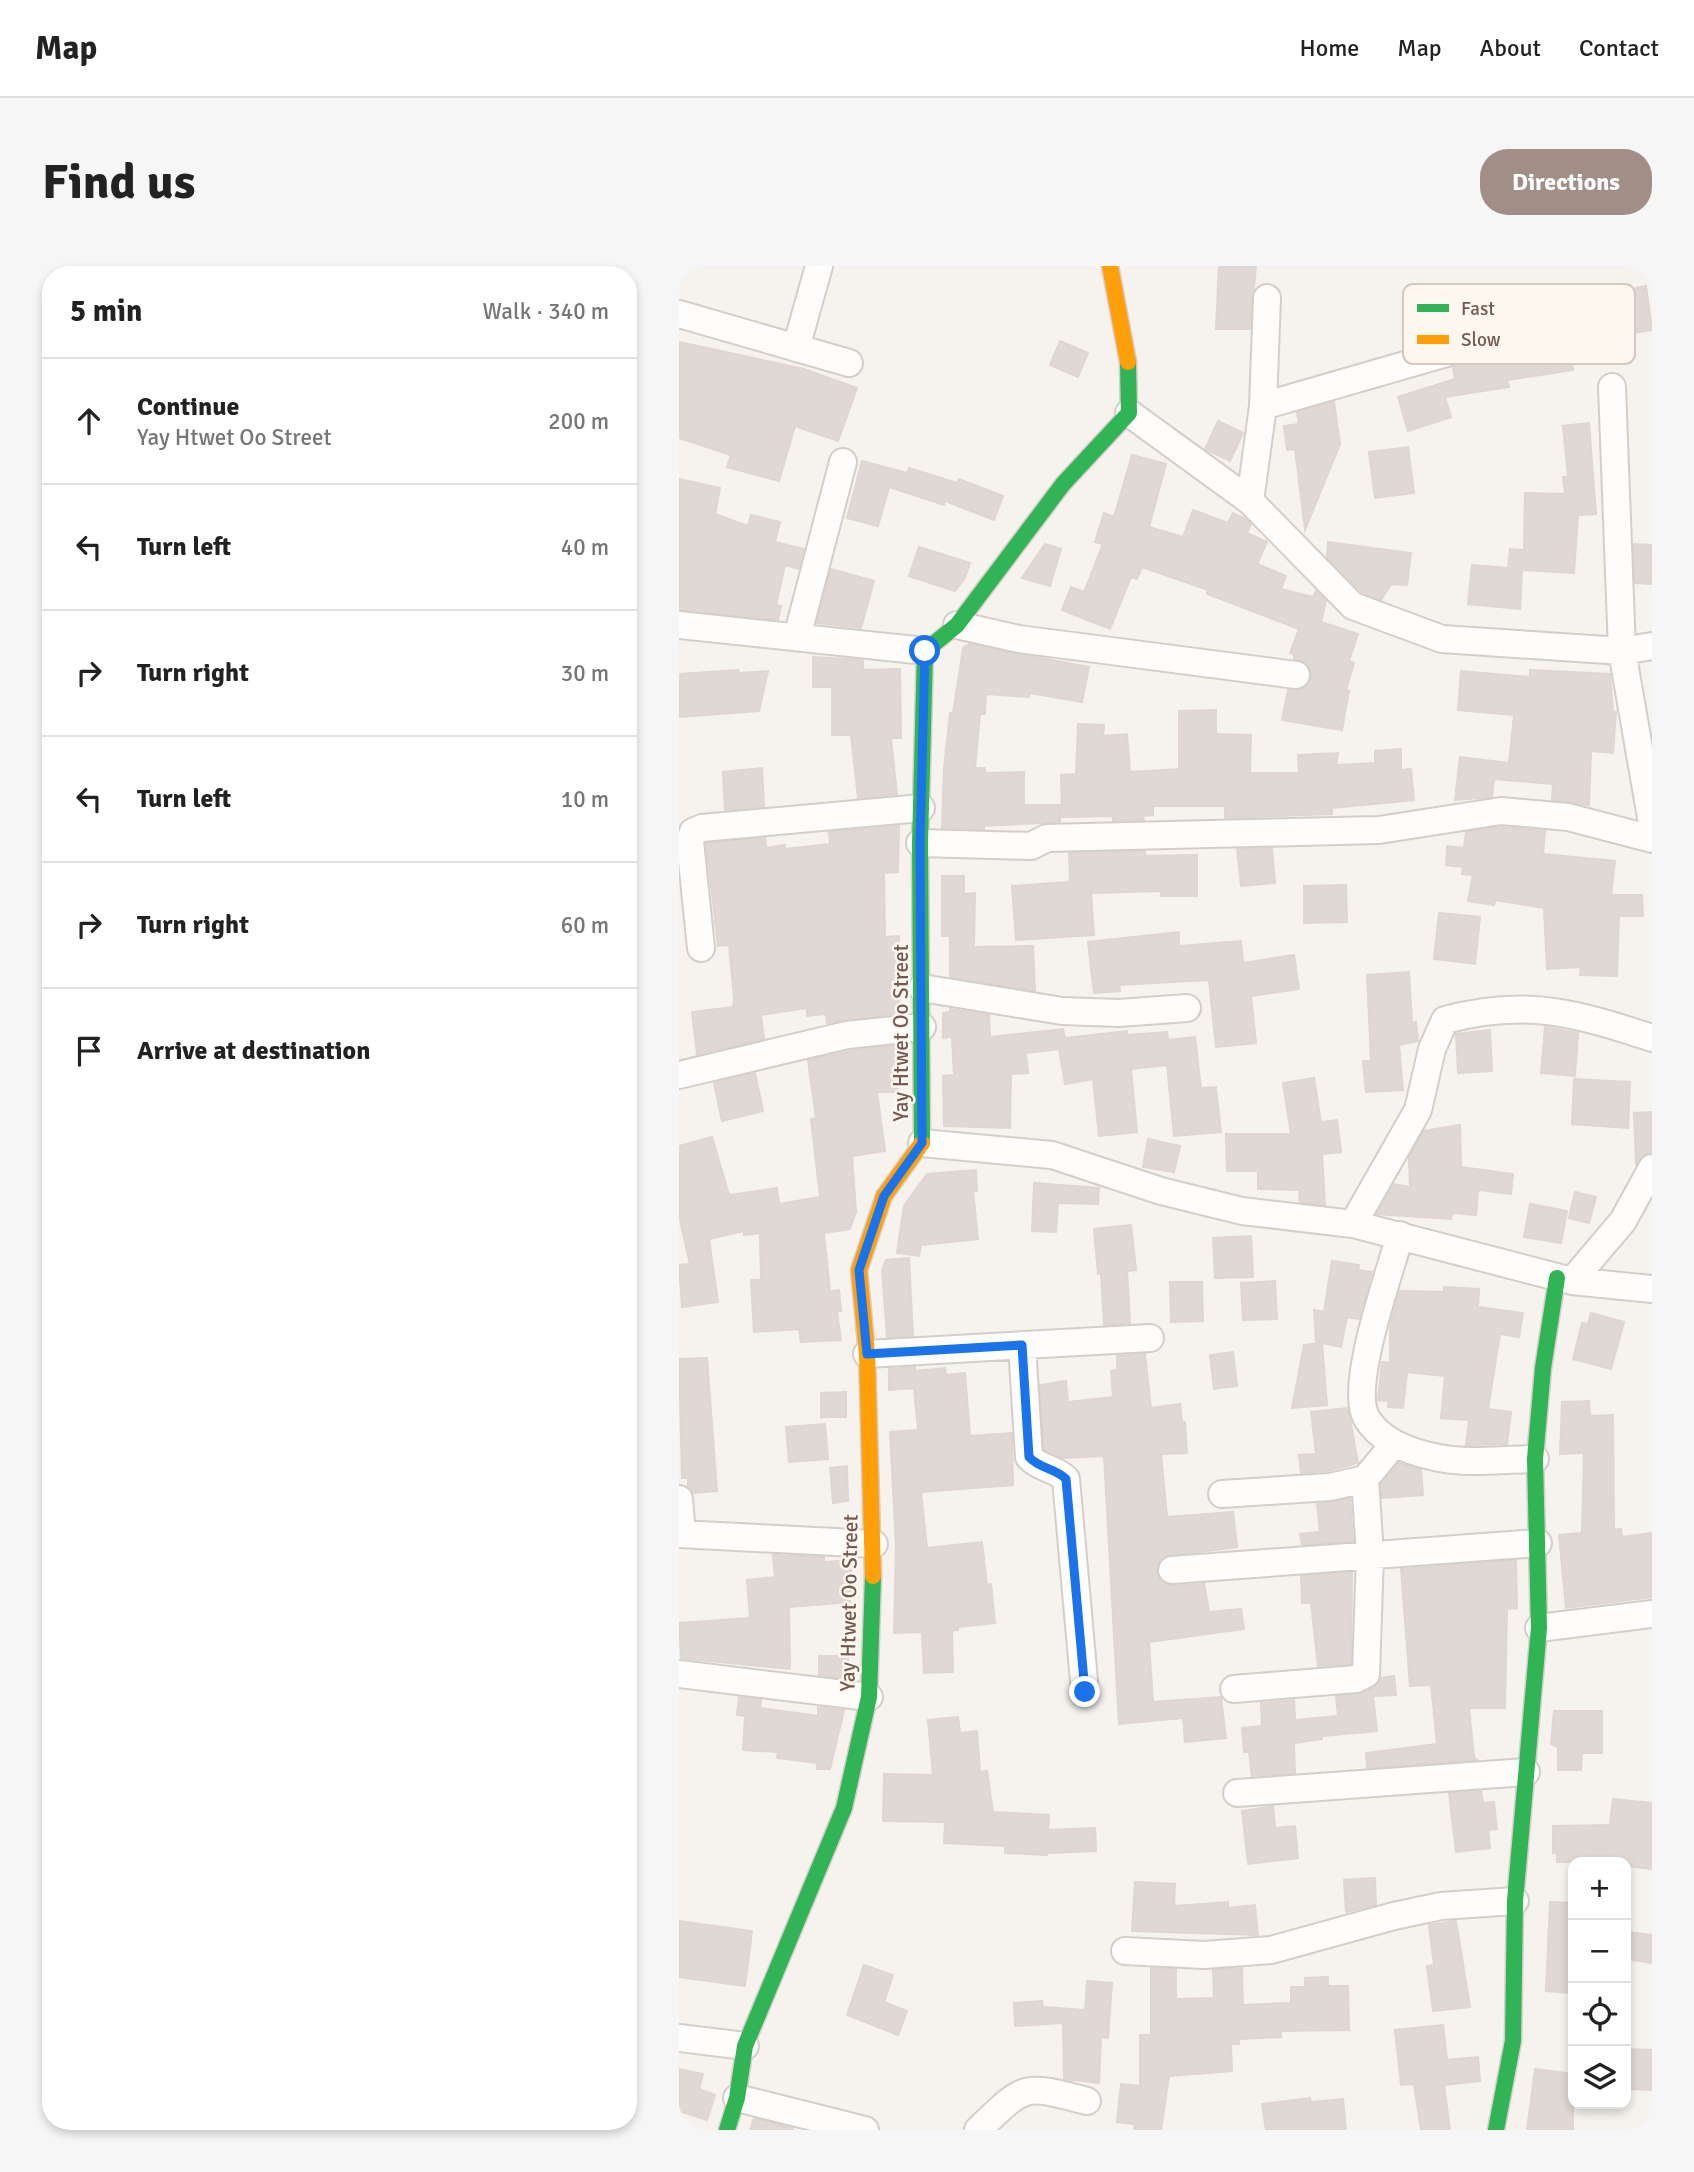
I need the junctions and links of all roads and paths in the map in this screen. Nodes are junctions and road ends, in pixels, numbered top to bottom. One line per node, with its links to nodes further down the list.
1 (819, 266): 5 (street)
2 (1110, 266): 10 (street)
3 (1267, 298): 9 (street)
4 (679, 314): 5 (street)
5 (796, 348): 6 (street)
6 (849, 363)
7 (1408, 364): 9 (street)
8 (1612, 387): 18 (street)
9 (1263, 406): 12 (street)
10 (1129, 413): 12 (street); 14 (street)
11 (843, 461): 15 (street)
12 (1250, 501): 18 (street)
13 (679, 625): 15 (street)
14 (957, 625): 17 (street); 19 (street)
15 (797, 637): 17 (street)
16 (1652, 646): 18 (street)
17 (925, 651): 20 (street, Yay Htwet Oo Street)
18 (1622, 651): 21 (street)
19 (1296, 675)
20 (921, 808): 23 (street, Yay Htwet Oo Street); 24 (street)
21 (1652, 823)
22 (1652, 839): 23 (street)
23 (920, 843): 25 (street, Yay Htwet Oo Street)
24 (701, 948)
25 (922, 988): 26 (street); 27 (street, Yay Htwet Oo Street)
26 (1187, 1008)
27 (922, 1027): 29 (street); 30 (street, Yay Htwet Oo Street)
28 (1652, 1038): 32 (street)
29 (679, 1075)
30 (922, 1143): 32 (street); 38 (street, Yay Htwet Oo Street)
31 (1652, 1168): 34 (street)
32 (1353, 1224): 33 (street)
33 (1400, 1235): 34 (street); 39 (street)
34 (1565, 1279): 35 (street); 40 (street)
35 (1652, 1289)
36 (1150, 1338): 37 (street)
37 (1022, 1345): 38 (street); 53 (street)
38 (867, 1354): 46 (street, Yay Htwet Oo Street)
39 (1394, 1444): 40 (street); 41 (street)
40 (1535, 1459): 45 (street)
41 (1365, 1479): 42 (street); 47 (street)
42 (1222, 1494)
43 (679, 1499): 44 (street)
44 (680, 1534): 46 (street)
45 (1538, 1543): 47 (street); 50 (street)
46 (874, 1544): 54 (street, Yay Htwet Oo Street)
47 (1370, 1555): 48 (street); 52 (street)
48 (1171, 1570)
49 (1652, 1615): 50 (street)
50 (1539, 1628): 55 (street)
51 (679, 1674): 54 (street)
52 (1234, 1689)
53 (1085, 1692)
54 (869, 1697): 60 (street, Yay Htwet Oo Street)
55 (1526, 1772): 56 (street); 57 (street)
56 (1237, 1793)
57 (1515, 1901): 58 (street); 66 (street)
58 (1125, 1951)
59 (679, 2038): 60 (street)
60 (745, 2046): 61 (street, Yay Htwet Oo Street)
61 (737, 2098): 63 (street, Yay Htwet Oo Street); 64 (street)
62 (1087, 2101): 65 (street)
63 (727, 2130)
64 (865, 2130)
65 (978, 2130)
66 (1496, 2130)

